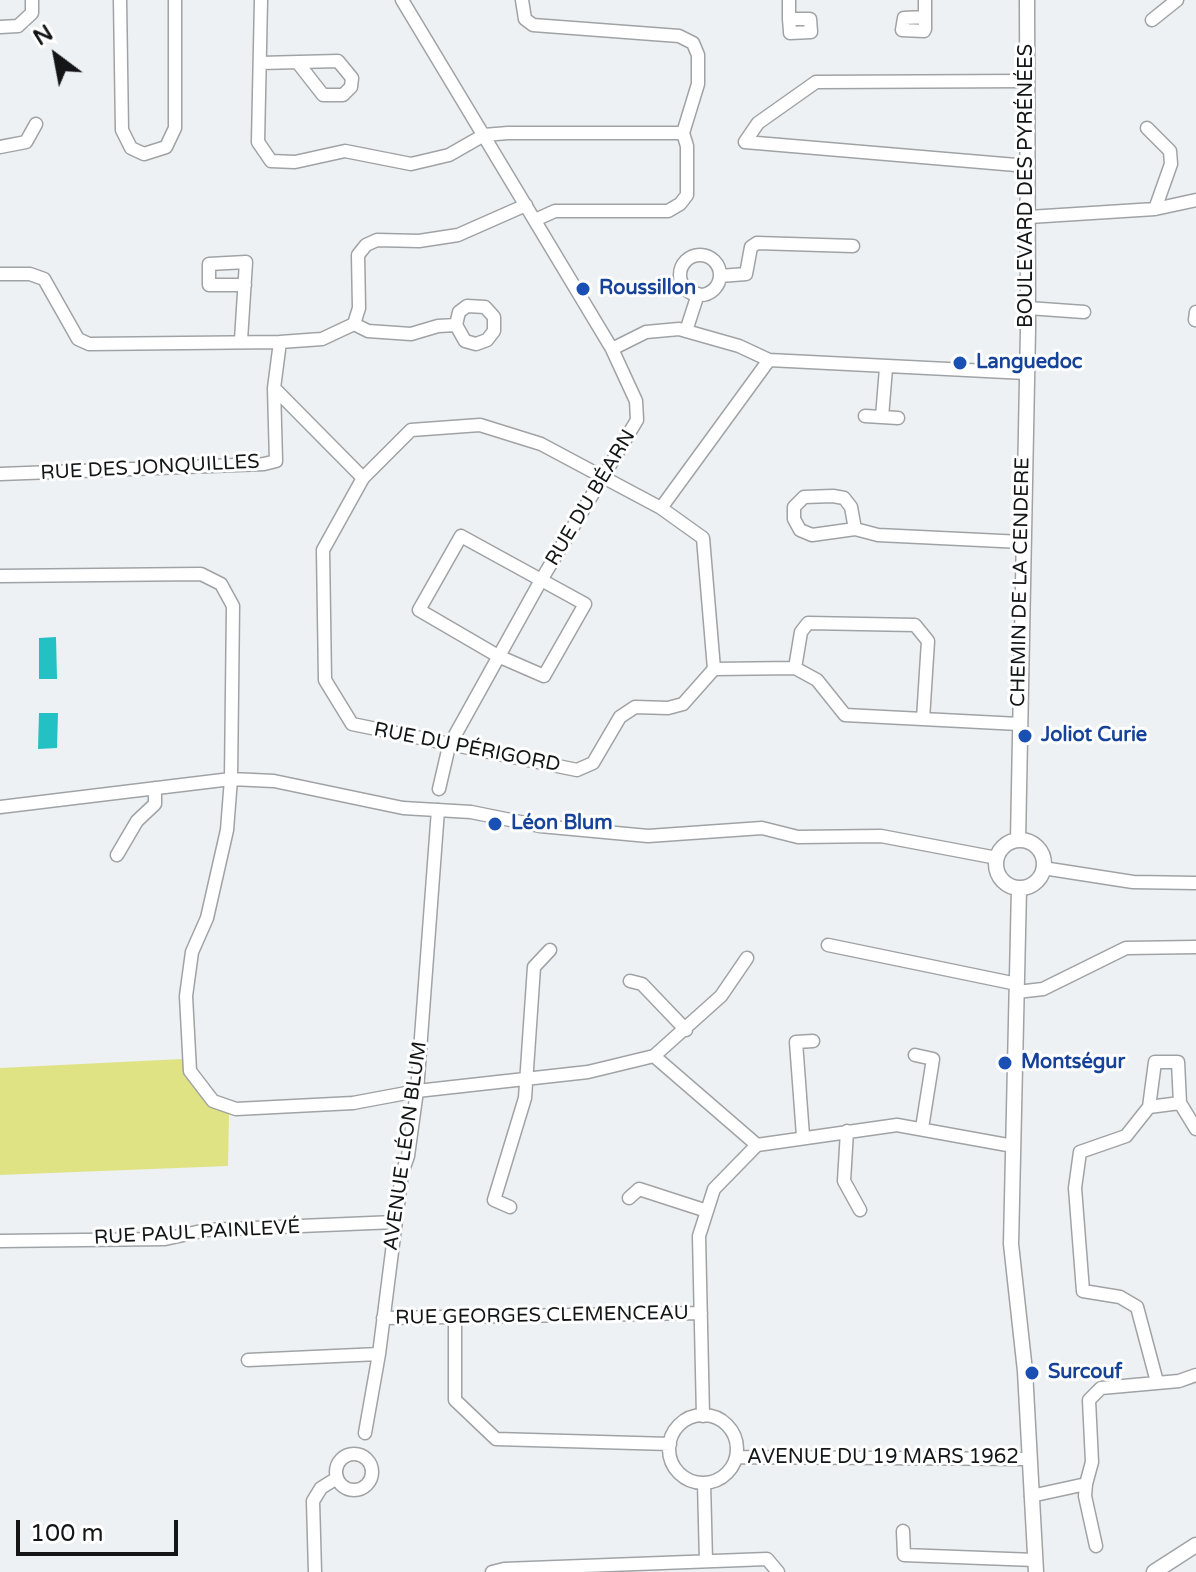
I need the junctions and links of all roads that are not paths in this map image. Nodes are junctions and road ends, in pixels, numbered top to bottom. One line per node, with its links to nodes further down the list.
1 (32, 0): 14 (street)
2 (120, 0): 3 (street)
3 (175, 0)
4 (261, 0): 15 (street)
5 (402, 0): 21 (street, RUE DU BÉARN)
6 (522, 0): 20 (street)
7 (789, 0): 12 (street)
8 (925, 0): 11 (street)
9 (1027, 0): 17 (street, BOULEVARD DES PYRÉNÉES)
10 (1177, 0): 13 (street)
11 (925, 17)
12 (789, 19)
13 (1152, 20)
14 (0, 27)
15 (260, 63): 16 (street); 21 (street)
16 (298, 63)
17 (1027, 81): 23 (street, BOULEVARD DES PYRÉNÉES); 23 (street)
18 (36, 124): 22 (street)
19 (1147, 128): 26 (street)
20 (683, 133): 21 (street); 28 (street)
21 (484, 135): 25 (street, RUE DU BÉARN)
22 (0, 147)
23 (1028, 166): 27 (street, BOULEVARD DES PYRÉNÉES)
24 (1196, 200): 26 (street)
25 (526, 205): 28 (street, RUE DU BÉARN); 38 (street)
26 (1155, 209): 27 (street)
27 (1029, 217): 34 (street, BOULEVARD DES PYRÉNÉES)
28 (535, 220): 43 (street, RUE DU BÉARN)
29 (853, 246): 31 (street)
30 (0, 274): 41 (street)
31 (720, 276): 33 (street); 33 (street)
32 (245, 285): 41 (street)
33 (698, 294): 40 (street)
34 (1028, 308): 35 (street); 46 (street, BOULEVARD DES PYRÉNÉES)
35 (1084, 312)
36 (1196, 312): 37 (street)
37 (1195, 320)
38 (354, 324): 39 (street); 42 (street)
39 (456, 325)
40 (686, 331): 43 (street); 44 (street)
41 (241, 340): 42 (street)
42 (280, 342): 47 (street)
43 (612, 349): 53 (street, RUE DU BÉARN)
44 (769, 360): 45 (street); 54 (street)
45 (886, 368): 46 (street); 49 (street)
46 (1026, 373): 56 (street, CHEMIN DE LA CENDERE)
47 (274, 388): 51 (street, RUE DES JONQUILLES); 52 (street)
48 (865, 416): 49 (street)
49 (882, 417): 50 (street)
50 (898, 418)
51 (0, 474)
52 (363, 478): 53 (street, RUE DU PÉRIGORD); 64 (street, RUE DU PÉRIGORD)
53 (604, 479): 54 (street, RUE DU PÉRIGORD); 58 (street, RUE DU BÉARN)
54 (661, 508): 61 (street, RUE DU PÉRIGORD)
55 (855, 529): 55 (street); 56 (street)
56 (1022, 542): 63 (street, CHEMIN DE LA CENDERE)
57 (0, 576): 65 (street)
58 (540, 582): 59 (street, RUE DU BÉARN); 59 (street); 59 (street)
59 (498, 656): 64 (street, RUE DU BÉARN)
60 (795, 668): 61 (street); 62 (street); 62 (street)
61 (714, 669): 64 (street, RUE DU PÉRIGORD)
62 (923, 719): 63 (street)
63 (1019, 724): 70 (street, CHEMIN DE LA CENDERE)
64 (449, 746): 67 (street, RUE DU BÉARN)
65 (231, 779): 66 (street); 69 (street); 87 (street)
66 (155, 788): 68 (street); 71 (street)
67 (439, 789)
68 (0, 807)
69 (438, 810): 72 (street); 87 (street, AVENUE LÉON BLUM)
70 (1018, 840): 72 (street); 73 (street)
71 (117, 855)
72 (997, 858): 75 (street)
73 (1043, 868): 74 (street); 75 (street)
74 (1196, 883)
75 (1019, 888): 81 (street)
76 (828, 945): 81 (street)
77 (1196, 947): 81 (street)
78 (550, 950): 86 (street)
79 (747, 958): 82 (street)
80 (630, 981): 82 (street)
81 (1017, 988): 95 (street)
82 (686, 1030): 85 (street)
83 (813, 1041): 93 (street)
84 (915, 1055): 90 (street)
85 (654, 1056): 86 (street); 94 (street)
86 (525, 1078): 87 (street); 97 (street)
87 (417, 1091): 100 (street, AVENUE LÉON BLUM)
88 (1180, 1103): 89 (street); 89 (street); 91 (street)
89 (1149, 1107): 108 (street)
90 (922, 1128): 92 (street); 95 (street)
91 (1196, 1129)
92 (847, 1131): 93 (street); 98 (street)
93 (803, 1136): 94 (street)
94 (757, 1145): 99 (street)
95 (1013, 1146): 113 (street)
96 (629, 1198): 99 (street)
97 (510, 1207)
98 (860, 1210)
99 (707, 1211): 102 (street)
100 (395, 1222): 101 (street, RUE PAUL PAINLEVÉ); 103 (street, AVENUE LÉON BLUM)
101 (0, 1241)
102 (701, 1313): 104 (street, RUE GEORGES CLEMENCEAU); 109 (street)
103 (383, 1318): 104 (street, RUE GEORGES CLEMENCEAU); 105 (street, AVENUE LÉON BLUM)
104 (455, 1318): 111 (street)
105 (379, 1354): 106 (street); 110 (street, AVENUE LÉON BLUM)
106 (248, 1360)
107 (1196, 1375): 108 (street)
108 (1157, 1382): 116 (street)
109 (703, 1416): 111 (street); 112 (street, AVENUE DU 19 MARS 1962)
110 (365, 1433)
111 (670, 1444): 115 (street)
112 (736, 1457): 113 (street, AVENUE DU 19 MARS 1962); 115 (street, AVENUE DU 19 MARS 1962)
113 (1029, 1459): 117 (street)
114 (337, 1478): 124 (street)
115 (704, 1483): 121 (street)
116 (1086, 1484): 117 (street); 120 (street)
117 (1031, 1496): 122 (street)
118 (903, 1531): 122 (street)
119 (1196, 1545): 127 (street)
120 (1096, 1546)
121 (706, 1561): 123 (street); 126 (street)
122 (1035, 1566)
123 (615, 1568): 125 (street)
124 (315, 1572)
125 (492, 1572)
126 (778, 1572)
127 (1154, 1572)

